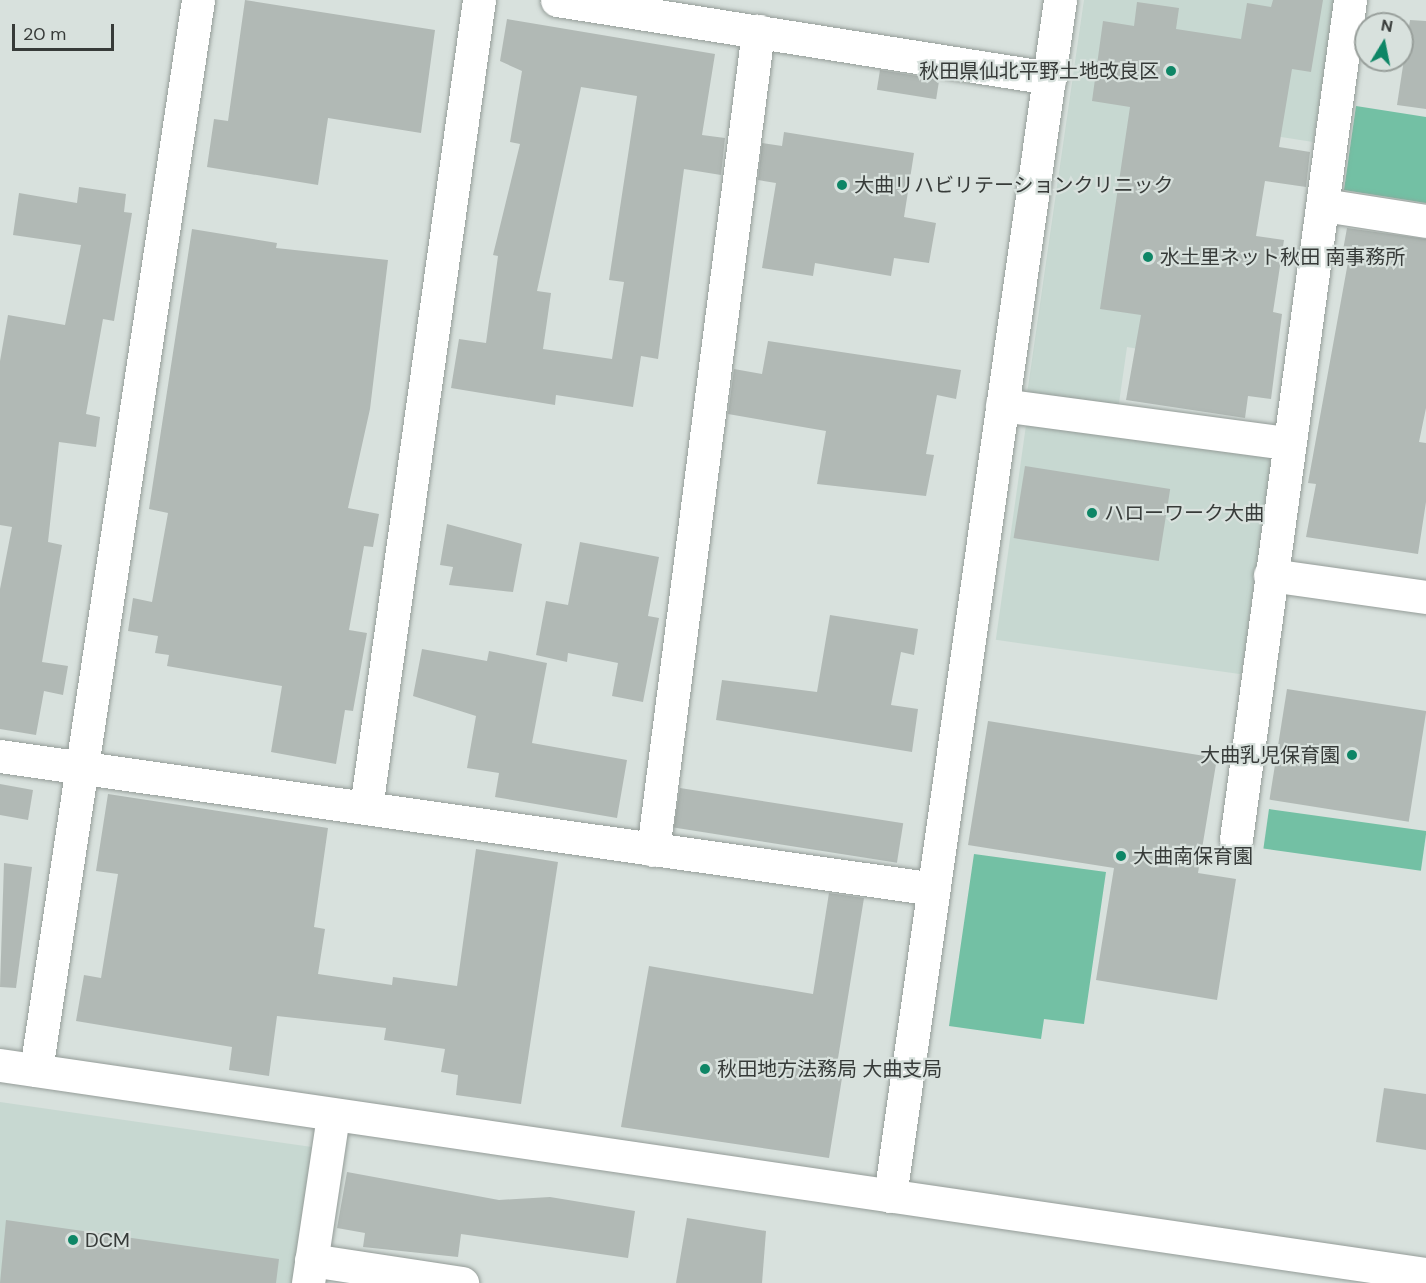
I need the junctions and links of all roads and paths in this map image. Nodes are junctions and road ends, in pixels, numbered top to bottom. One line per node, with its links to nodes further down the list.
1 (198, 0): 15 (street)
2 (479, 0): 16 (street)
3 (557, 0): 6 (street)
4 (1060, 0): 7 (street)
5 (1350, 0): 8 (street)
6 (758, 31): 7 (street); 18 (street)
7 (1050, 78): 10 (street)
8 (1324, 205): 9 (street); 11 (street)
9 (1426, 221)
10 (1002, 405): 11 (street); 19 (street)
11 (1287, 443): 12 (street)
12 (1270, 574): 13 (street); 17 (street)
13 (1426, 597)
14 (0, 756): 15 (street)
15 (84, 767): 16 (street); 21 (street)
16 (366, 808): 18 (street)
17 (1236, 839)
18 (653, 850): 19 (street)
19 (934, 889): 23 (street)
20 (0, 1065): 21 (street)
21 (36, 1070): 22 (street)
22 (333, 1115): 23 (street); 24 (street)
23 (890, 1196): 25 (street)
24 (310, 1272): 26 (street)
25 (1426, 1274)
26 (462, 1283)

